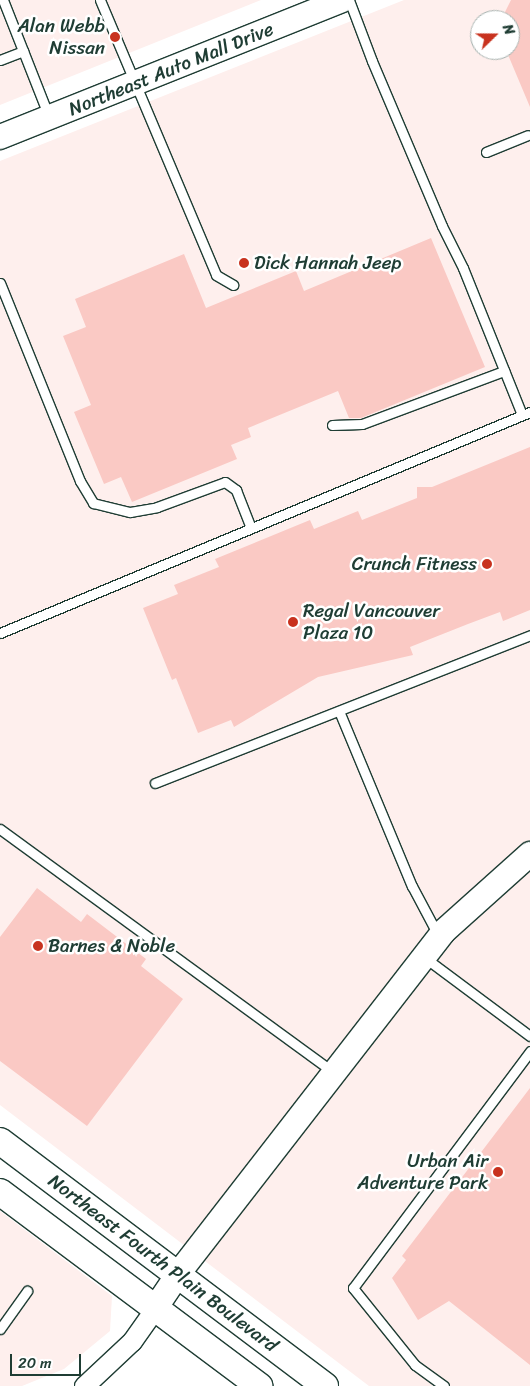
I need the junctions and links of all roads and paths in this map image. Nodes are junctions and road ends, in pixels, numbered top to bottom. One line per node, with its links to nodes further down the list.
1 (3, 0): 6 (lane)
2 (100, 0): 8 (lane)
3 (342, 0): 5 (street, Northeast Auto Mall Drive)
4 (349, 0): 15 (lane)
5 (313, 5): 8 (street, Northeast Auto Mall Drive)
6 (23, 50): 7 (lane); 9 (lane)
7 (0, 60)
8 (135, 83): 9 (street, Northeast Auto Mall Drive); 14 (lane)
9 (50, 117): 11 (street, Northeast Auto Mall Drive)
10 (528, 135): 12 (lane)
11 (0, 137)
12 (486, 152)
13 (0, 283): 18 (lane)
14 (233, 286)
15 (504, 371): 16 (lane); 17 (lane)
16 (526, 413): 18 (lane)
17 (332, 425)
18 (251, 528): 19 (lane)
19 (0, 633)
20 (530, 635): 21 (lane)
21 (339, 711): 22 (lane); 25 (lane)
22 (155, 783)
23 (0, 829): 29 (lane)
24 (530, 854): 25 (street)
25 (439, 938): 26 (street)
26 (424, 957): 27 (lane); 29 (street)
27 (530, 1036)
28 (530, 1051): 39 (lane)
29 (334, 1073): 32 (street)
30 (0, 1141): 32 (main road, Northeast Fourth Plain Boulevard)
31 (0, 1192): 34 (main road)
32 (178, 1274): 34 (street); 38 (main road, Northeast Fourth Plain Boulevard)
33 (26, 1291): 35 (lane)
34 (156, 1307): 36 (street); 37 (main road)
35 (0, 1329)
36 (84, 1386)
37 (259, 1386)
38 (326, 1386)
39 (444, 1386)

